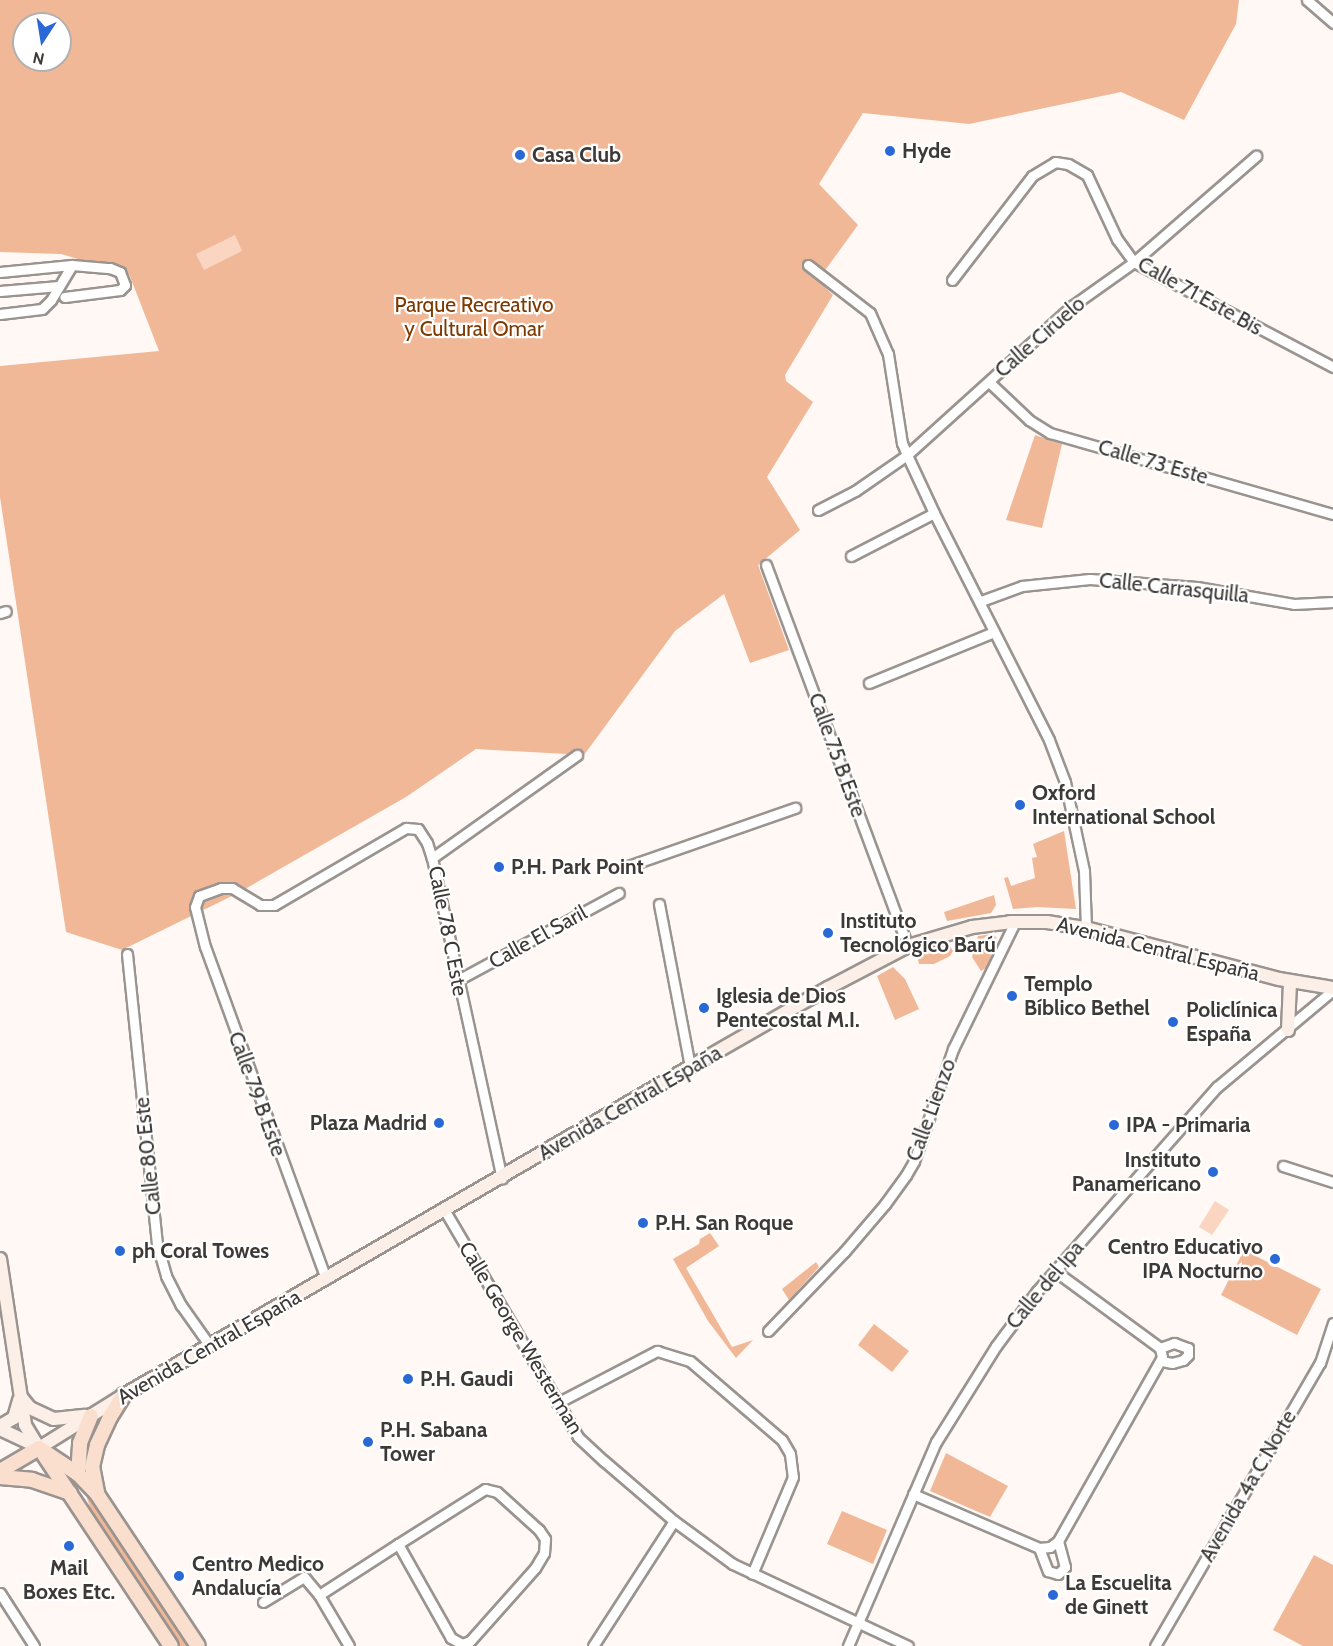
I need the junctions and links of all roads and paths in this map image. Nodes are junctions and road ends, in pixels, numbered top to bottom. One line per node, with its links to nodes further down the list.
1 (1307, 0): 2 (street)
2 (1333, 23)
3 (1256, 156): 4 (street, Calle Ciruelo)
4 (1134, 261): 8 (street, Calle 71 Este Bis); 13 (street, Calle 71 Este Bis); 14 (street, Calle Ciruelo)
5 (72, 265): 7 (street); 9 (street); 11 (street)
6 (808, 265): 15 (street)
7 (0, 272)
8 (952, 280)
9 (59, 286): 10 (street); 12 (street)
10 (0, 291)
11 (64, 297)
12 (0, 314)
13 (1333, 367)
14 (989, 381): 15 (street, Calle Ciruelo); 18 (street, Calle 73 Este)
15 (907, 455): 16 (street, Calle Ciruelo); 17 (street)
16 (818, 510)
17 (934, 513): 19 (street); 21 (street)
18 (1333, 514)
19 (851, 556)
20 (766, 565): 33 (street, Calle 75 B Este)
21 (981, 601): 22 (street, Calle Carrasquilla); 23 (street)
22 (1333, 602)
23 (994, 632): 24 (street); 32 (street)
24 (869, 684)
25 (577, 755): 27 (street, Calle 78 C Este)
26 (795, 808): 28 (street)
27 (432, 858): 35 (street, Calle 78 C Este); 46 (street, Calle 79 B Este)
28 (631, 865)
29 (619, 893): 35 (street, Calle El Saril)
30 (659, 904): 39 (street)
31 (1015, 922): 32 (main road, Avenida Central España); 33 (main road, Avenida Central España); 48 (street, Calle Lienzo)
32 (1086, 928): 36 (main road, Avenida Central España)
33 (908, 945): 39 (main road, Avenida Central España)
34 (127, 954): 49 (street, Calle 80 Este)
35 (456, 981): 41 (street, Calle 78 C Este)
36 (1290, 982): 37 (main road, Avenida Central España); 38 (main road)
37 (1333, 989): 38 (street, Calle del Ipa)
38 (1288, 1030): 45 (street, Calle del Ipa)
39 (690, 1067): 41 (main road, Avenida Central España)
40 (1283, 1166): 42 (street)
41 (502, 1178): 43 (main road, Avenida Central España)
42 (1333, 1182)
43 (445, 1211): 46 (main road, Avenida Central España); 54 (street, Calle George Westerman)
44 (0, 1258): 53 (main road)
45 (1055, 1271): 50 (street); 63 (street, Calle del Ipa)
46 (326, 1279): 49 (main road, Avenida Central España)
47 (1333, 1323): 81 (street, Avenida 4a C Norte)
48 (768, 1331)
49 (210, 1346): 52 (main road, Avenida Central España)
50 (1160, 1348): 51 (street); 51 (street)
51 (1162, 1361): 65 (street)
52 (124, 1395): 55 (main road, Avenida Central España); 62 (main road)
53 (20, 1396): 55 (main road); 56 (main road); 57 (main road)
54 (557, 1403): 64 (street, Calle George Westerman); 68 (street)
55 (92, 1416): 57 (main road, Avenida Central España); 59 (main road)
56 (0, 1427): 57 (main road)
57 (39, 1448): 58 (main road); 59 (main road); 61 (main road)
58 (0, 1471)
59 (78, 1474): 62 (main road)
60 (0, 1477): 61 (main road)
61 (72, 1494): 75 (main road)
62 (97, 1494): 76 (main road)
63 (913, 1494): 67 (street); 72 (street, Calle del Ipa)
64 (674, 1521): 68 (street, Calle George Westerman); 73 (street)
65 (1058, 1541): 67 (street); 67 (street)
66 (398, 1544): 66 (street); 70 (street)
67 (1039, 1548)
68 (752, 1574): 72 (street, Calle George Westerman)
69 (0, 1593): 74 (street)
70 (319, 1595): 71 (street); 77 (street)
71 (263, 1602)
72 (858, 1624): 79 (street, Calle del Ipa); 80 (street, Calle George Westerman)
73 (596, 1643): 78 (street)
74 (34, 1646)
75 (171, 1646)
76 (198, 1646)
77 (349, 1646)
78 (607, 1646)
79 (848, 1646)
80 (908, 1646)
81 (1155, 1646)

